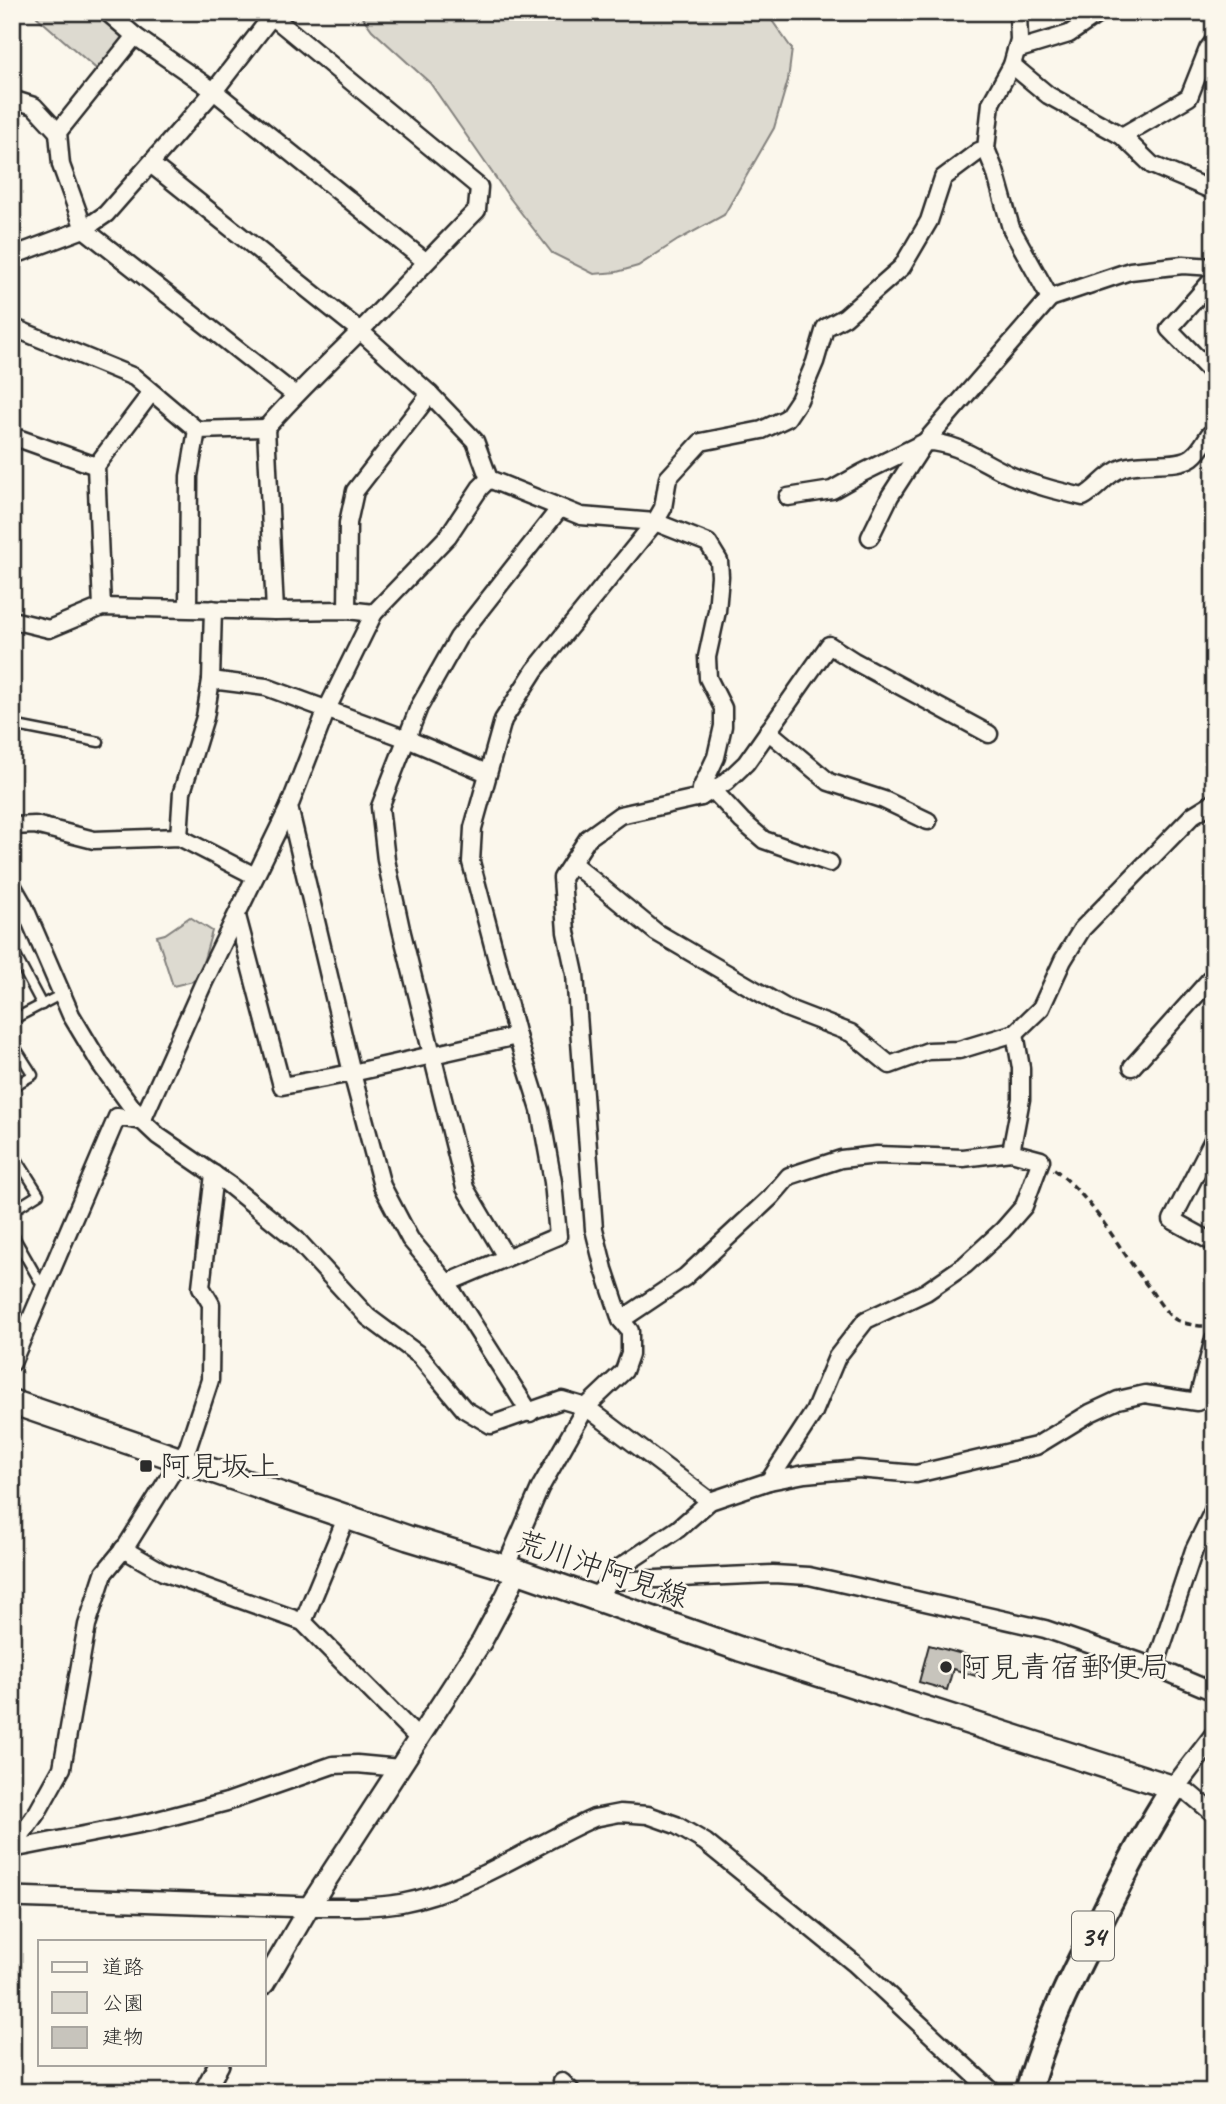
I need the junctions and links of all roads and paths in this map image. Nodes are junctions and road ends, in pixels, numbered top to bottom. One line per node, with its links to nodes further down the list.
1 (107, 12): 5 (street)
2 (1018, 12): 7 (street)
3 (1101, 12): 7 (street)
4 (270, 14): 8 (street); 17 (street)
5 (135, 36): 8 (street); 10 (street)
6 (1214, 41): 11 (street)
7 (1014, 57): 11 (street); 12 (street)
8 (214, 91): 13 (street); 17 (street)
9 (12, 99): 10 (street)
10 (58, 132): 15 (street)
11 (1122, 136): 14 (street)
12 (986, 149): 20 (street); 36 (street)
13 (152, 165): 15 (street); 22 (street)
14 (1214, 191)
15 (84, 229): 16 (street); 25 (street)
16 (12, 256)
17 (425, 261): 22 (street)
18 (1214, 267): 20 (street)
19 (1214, 278): 23 (street)
20 (1050, 298): 31 (street)
21 (12, 327): 24 (street)
22 (360, 331): 25 (street); 26 (street)
23 (1214, 375)
24 (151, 393): 28 (street); 32 (street)
25 (295, 394): 27 (street)
26 (430, 394): 33 (street); 41 (street)
27 (266, 428): 28 (street); 42 (street)
28 (197, 430): 39 (street)
29 (1212, 435): 31 (street)
30 (12, 436): 32 (street)
31 (925, 442): 34 (street); 37 (street)
32 (96, 466): 38 (street)
33 (489, 479): 35 (street); 43 (street)
34 (788, 497)
35 (560, 508): 36 (street); 50 (street)
36 (655, 522): 52 (street); 53 (street)
37 (870, 537)
38 (102, 607): 39 (street); 44 (street)
39 (188, 608): 40 (street)
40 (213, 608): 42 (street); 45 (street)
41 (347, 610): 42 (street); 43 (street)
42 (275, 611)
43 (374, 613): 46 (street)
44 (12, 620)
45 (211, 680): 46 (street); 58 (street)
46 (327, 709): 50 (street); 55 (street)
47 (12, 725): 51 (lane)
48 (768, 731): 49 (street); 53 (street); 56 (street)
49 (989, 734)
50 (407, 739): 52 (street); 72 (street)
51 (99, 742)
52 (487, 773): 70 (street)
53 (707, 794): 59 (street); 60 (street)
54 (1214, 802): 69 (street)
55 (289, 807): 61 (street); 74 (street)
56 (928, 821)
57 (12, 826): 58 (street)
58 (179, 836): 61 (street)
59 (572, 863): 69 (street); 88 (street)
60 (830, 863)
61 (255, 876): 63 (street)
62 (12, 885): 66 (street)
63 (237, 916): 74 (street); 76 (street)
64 (17, 958): 67 (lane)
65 (1214, 975): 73 (street)
66 (62, 994): 67 (lane); 76 (street)
67 (42, 1005): 68 (lane)
68 (12, 1020)
69 (1015, 1032): 79 (street)
70 (517, 1036): 72 (street); 85 (street)
71 (12, 1042): 75 (lane)
72 (432, 1056): 74 (street); 85 (street)
73 (1132, 1067)
74 (352, 1073): 86 (street)
75 (12, 1087)
76 (142, 1121): 81 (street); 87 (street)
77 (1214, 1138): 84 (street)
78 (12, 1151): 82 (lane)
79 (1011, 1152): 80 (street); 88 (street)
80 (1041, 1160): 89 (path); 96 (street)
81 (214, 1174): 94 (street); 95 (street)
82 (12, 1210)
83 (12, 1233): 87 (lane)
84 (1214, 1243)
85 (506, 1257): 86 (street)
86 (447, 1283): 94 (street)
87 (44, 1289): 91 (street)
88 (621, 1320): 93 (street)
89 (1213, 1326)
90 (1214, 1339): 96 (street)
91 (12, 1363)
92 (12, 1402): 95 (main road, 荒川沖阿見線)
93 (586, 1407): 94 (street); 97 (street); 101 (street)
94 (530, 1413)
95 (179, 1459): 99 (main road, 荒川沖阿見線); 100 (street)
96 (769, 1481): 97 (street)
97 (710, 1501): 102 (street)
98 (1214, 1509): 105 (street)
99 (347, 1516): 101 (main road, 荒川沖阿見線); 104 (street)
100 (123, 1549): 104 (street); 112 (street)
101 (511, 1570): 103 (main road, 荒川沖阿見線); 108 (street)
102 (611, 1581): 103 (street); 105 (street)
103 (593, 1598): 110 (main road, 荒川沖阿見線)
104 (303, 1622): 108 (street)
105 (1156, 1668): 106 (street)
106 (1214, 1692)
107 (1214, 1736): 110 (street)
108 (419, 1739): 109 (street)
109 (400, 1768): 112 (street); 114 (street)
110 (1174, 1788): 111 (street); 119 (main road, 34)
111 (1213, 1813)
112 (12, 1849)
113 (12, 1896): 114 (street)
114 (309, 1907): 115 (street); 117 (street)
115 (266, 1981)
116 (218, 2066): 118 (street)
117 (991, 2091)
118 (204, 2092)
119 (1028, 2092)

